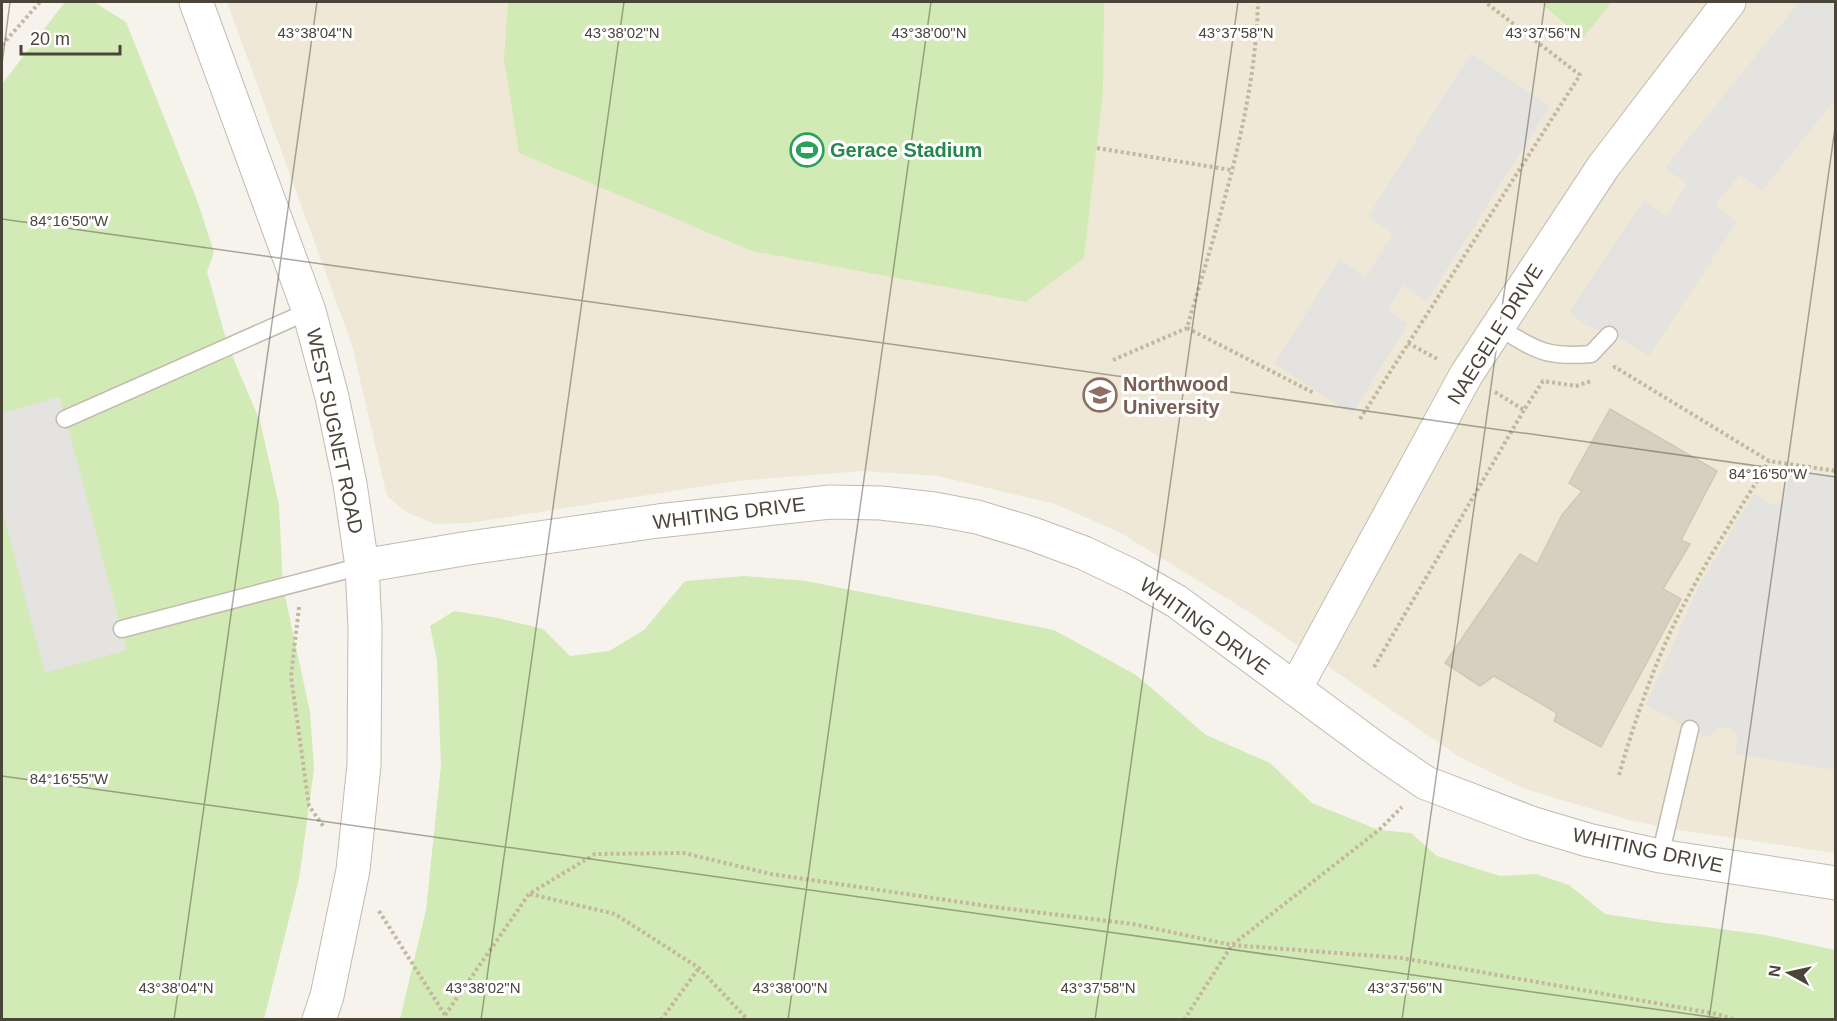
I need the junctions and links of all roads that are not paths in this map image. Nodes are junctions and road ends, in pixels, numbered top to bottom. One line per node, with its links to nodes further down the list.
1 (196, 2): 3 (street, WEST SUGNET ROAD)
2 (1729, 2): 4 (street, NAEGELE DRIVE)
3 (309, 311): 6 (lane); 7 (street, WEST SUGNET ROAD)
4 (1498, 327): 5 (lane); 9 (street, NAEGELE DRIVE)
5 (1609, 335)
6 (65, 419)
7 (362, 566): 8 (lane); 9 (street, WHITING DRIVE); 13 (street, WEST SUGNET ROAD)
8 (122, 629)
9 (1295, 688): 11 (street, WHITING DRIVE)
10 (1690, 729): 11 (lane)
11 (1660, 856): 12 (street, WHITING DRIVE)
12 (1836, 883)
13 (319, 1020)

